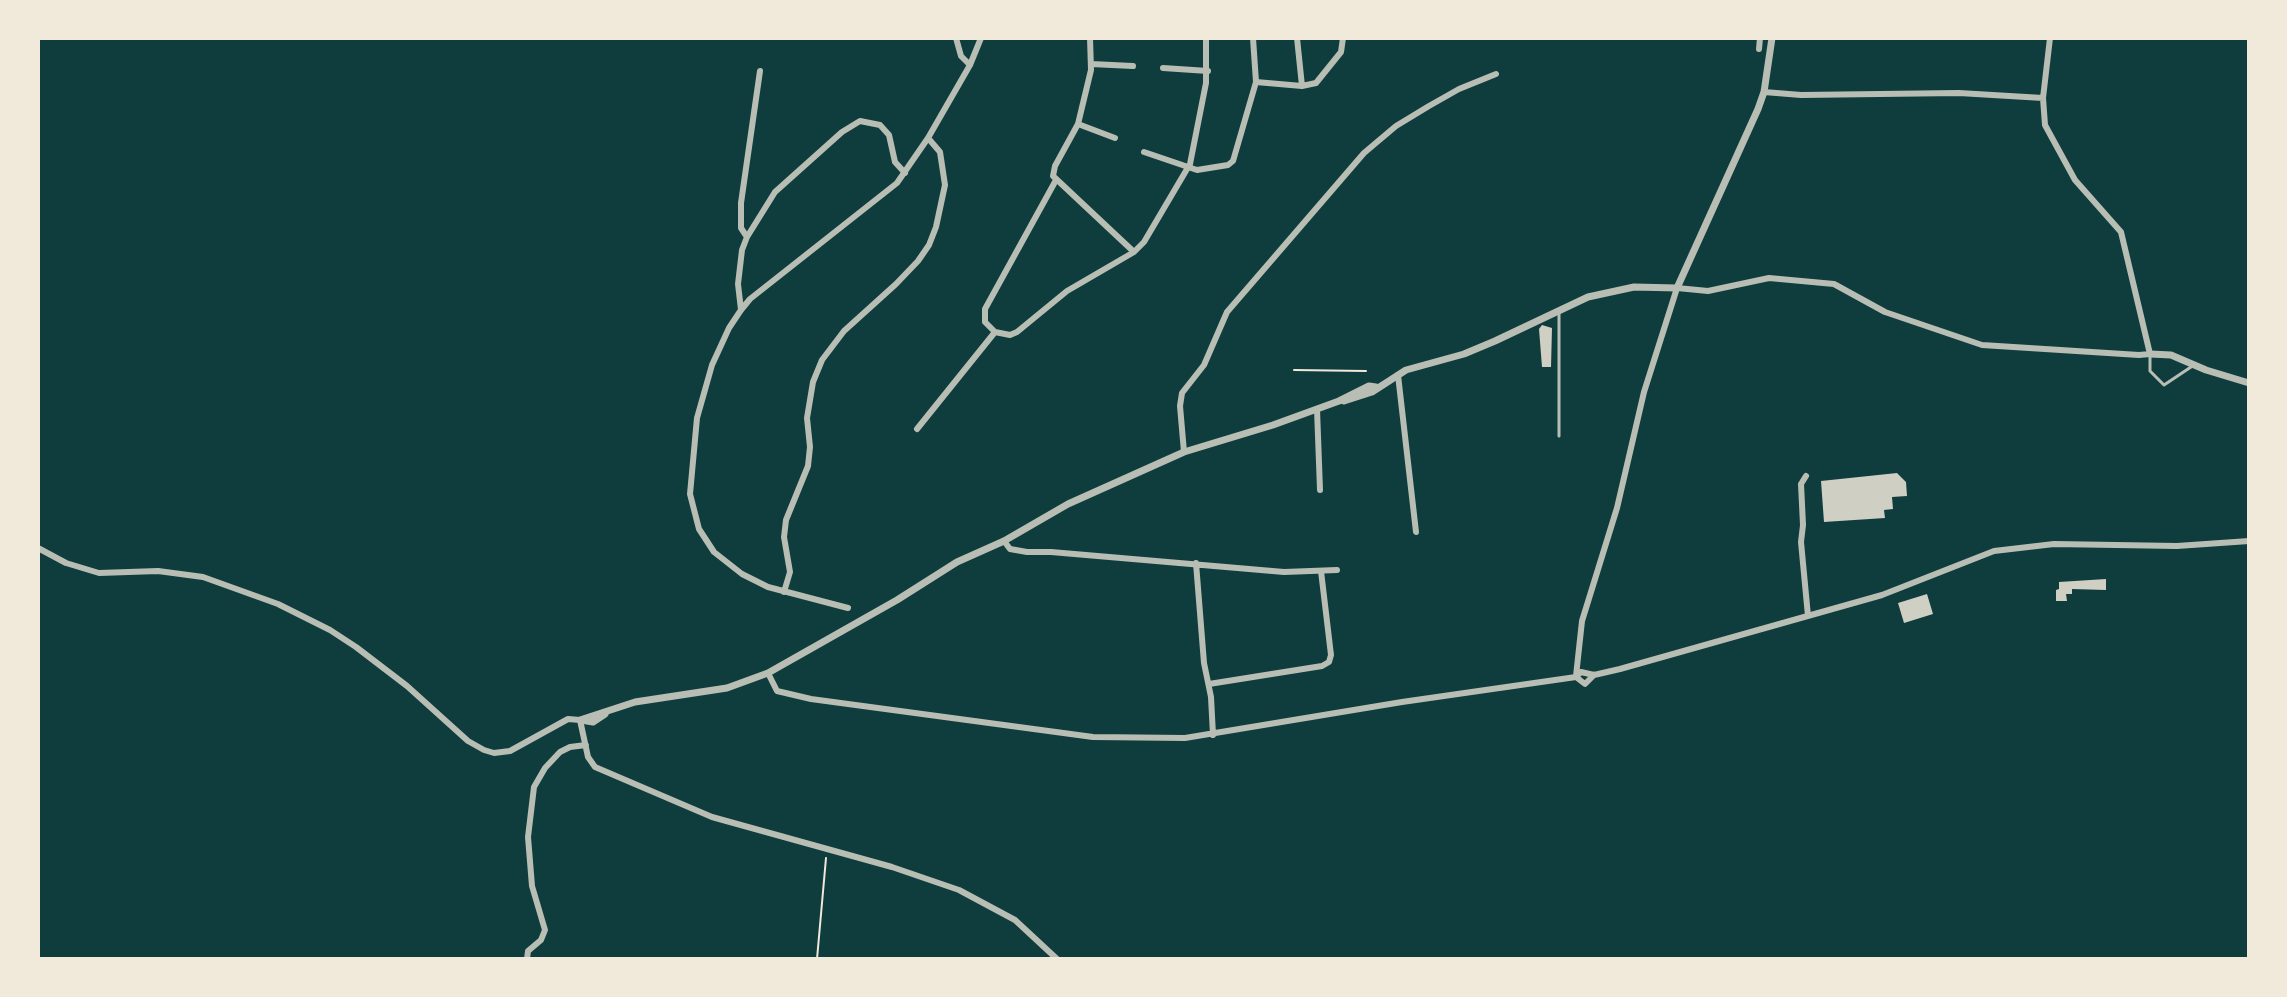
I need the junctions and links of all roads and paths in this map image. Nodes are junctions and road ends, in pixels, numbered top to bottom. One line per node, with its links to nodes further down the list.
1 (956, 38): 13 (street)
2 (981, 38): 13 (street)
3 (1090, 38): 12 (street)
4 (1206, 38): 17 (street)
5 (1253, 38): 19 (street)
6 (1297, 38): 20 (street)
7 (1343, 38): 20 (street)
8 (1760, 38): 11 (street)
9 (1772, 38): 21 (street)
10 (2050, 38): 22 (street)
11 (1759, 49)
12 (1091, 64): 14 (street); 23 (street)
13 (970, 65): 24 (street)
14 (1133, 66)
15 (1163, 68): 17 (street)
16 (760, 71): 30 (street)
17 (1208, 71): 27 (street)
18 (1496, 74): 45 (street)
19 (1256, 82): 20 (street); 27 (street)
20 (1302, 86)
21 (1764, 92): 22 (street); 32 (street)
22 (2043, 98): 36 (street)
23 (1078, 124): 25 (street); 29 (street)
24 (928, 138): 28 (street); 55 (street)
25 (1115, 138)
26 (1144, 152): 27 (street)
27 (1188, 168): 31 (street)
28 (905, 173): 30 (street); 34 (street)
29 (1056, 180): 31 (street); 35 (street)
30 (747, 237): 34 (street)
31 (1134, 252): 35 (street)
32 (1677, 288): 33 (street); 36 (street); 60 (street)
33 (1559, 308): 40 (street); 44 (lane)
34 (741, 310): 55 (street)
35 (995, 332): 43 (street)
36 (2150, 354): 37 (street); 37 (lane)
37 (2193, 363): 41 (street)
38 (1294, 370): 39 (path)
39 (1366, 371)
40 (1398, 375): 42 (street); 48 (street)
41 (2249, 383)
42 (1317, 409): 45 (street); 47 (street)
43 (917, 429)
44 (1559, 436)
45 (1184, 452): 49 (street)
46 (1806, 476): 57 (street)
47 (1320, 490)
48 (1416, 532)
49 (1008, 539): 52 (street); 58 (street)
50 (2249, 541): 57 (street)
51 (38, 548): 62 (street)
52 (1196, 563): 54 (street); 61 (street)
53 (1337, 570): 54 (street)
54 (1321, 571): 61 (street)
55 (784, 592): 56 (street)
56 (848, 608)
57 (1808, 616): 59 (street)
58 (768, 673): 62 (street); 63 (street)
59 (1594, 675): 60 (street); 60 (street)
60 (1576, 677): 63 (street)
61 (1209, 684): 63 (street)
62 (580, 720): 64 (street)
63 (1213, 735)
64 (586, 745): 65 (street); 66 (street)
65 (827, 849): 67 (path); 68 (street)
66 (527, 959)
67 (817, 959)
68 (1057, 959)

